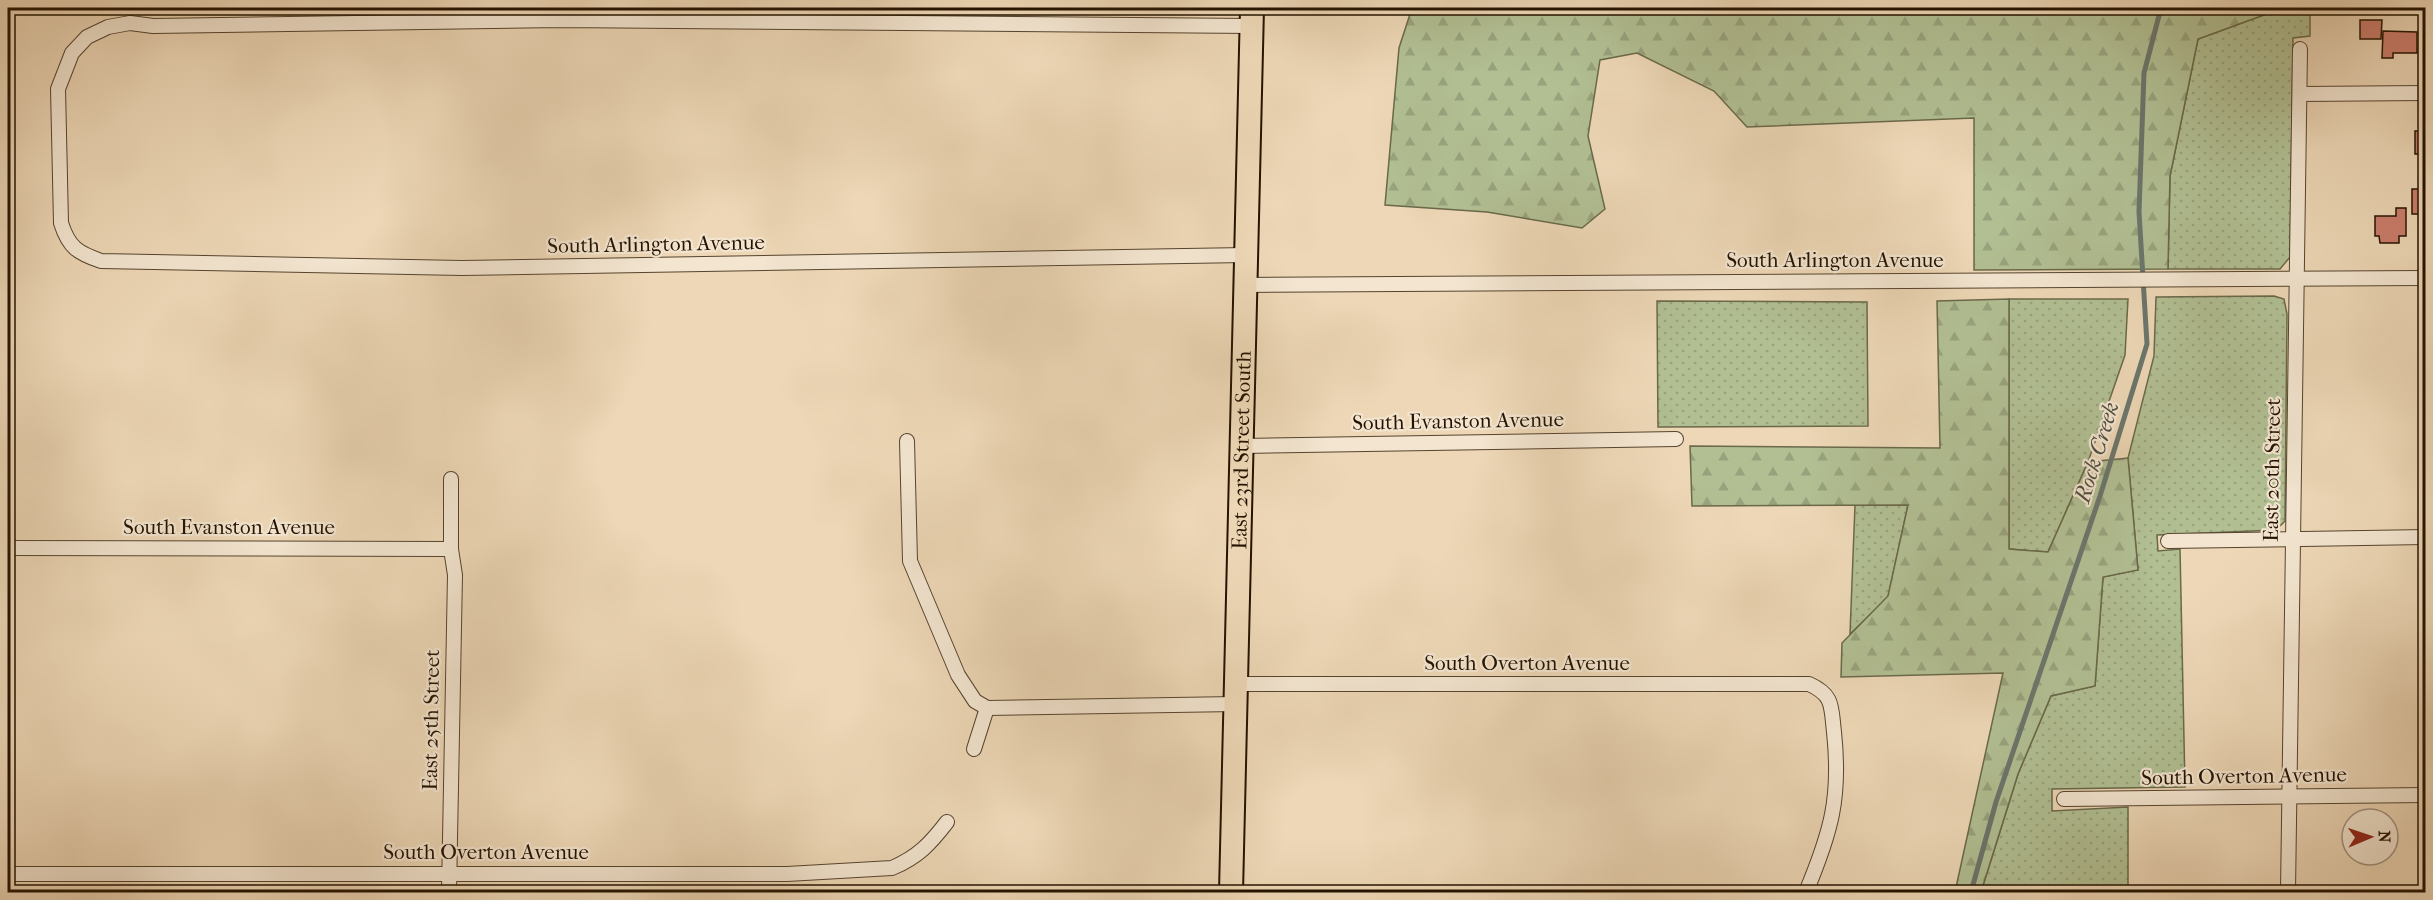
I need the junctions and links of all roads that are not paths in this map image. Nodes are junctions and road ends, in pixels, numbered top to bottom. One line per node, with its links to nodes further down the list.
1 (1252, 17): 5 (main road, East 23rd Street South); 5 (street, South Arlington Avenue)
2 (2300, 49): 3 (street, East 20th Street)
3 (2300, 93): 4 (street); 7 (street, East 20th Street)
4 (2426, 93)
5 (1246, 255): 8 (main road, East 23rd Street South)
6 (2426, 278): 7 (street, South Arlington Avenue)
7 (2297, 280): 8 (street, South Arlington Avenue); 14 (street, East 20th Street)
8 (1246, 285): 11 (main road, East 23rd Street South)
9 (1676, 439): 11 (street, South Evanston Avenue)
10 (907, 441): 19 (street)
11 (1242, 446): 18 (main road, East 23rd Street South)
12 (451, 479): 17 (street, East 25th Street)
13 (2426, 537): 14 (street)
14 (2292, 538): 15 (street); 22 (street, East 20th Street)
15 (2168, 541)
16 (8, 548): 17 (street, South Evanston Avenue)
17 (451, 549): 25 (street, East 25th Street)
18 (1236, 694): 19 (street, South Overton Avenue); 28 (main road, East 23rd Street South); 29 (street, South Overton Avenue)
19 (987, 708): 20 (street)
20 (974, 749)
21 (2426, 795): 22 (street, South Overton Avenue)
22 (2290, 796): 23 (street, South Overton Avenue); 30 (street, East 20th Street)
23 (2064, 799)
24 (947, 822): 25 (street, South Overton Avenue)
25 (450, 873): 26 (street, South Overton Avenue); 27 (street, East 25th Street)
26 (8, 874)
27 (449, 892)
28 (1232, 892)
29 (1806, 892)
30 (2288, 892)

